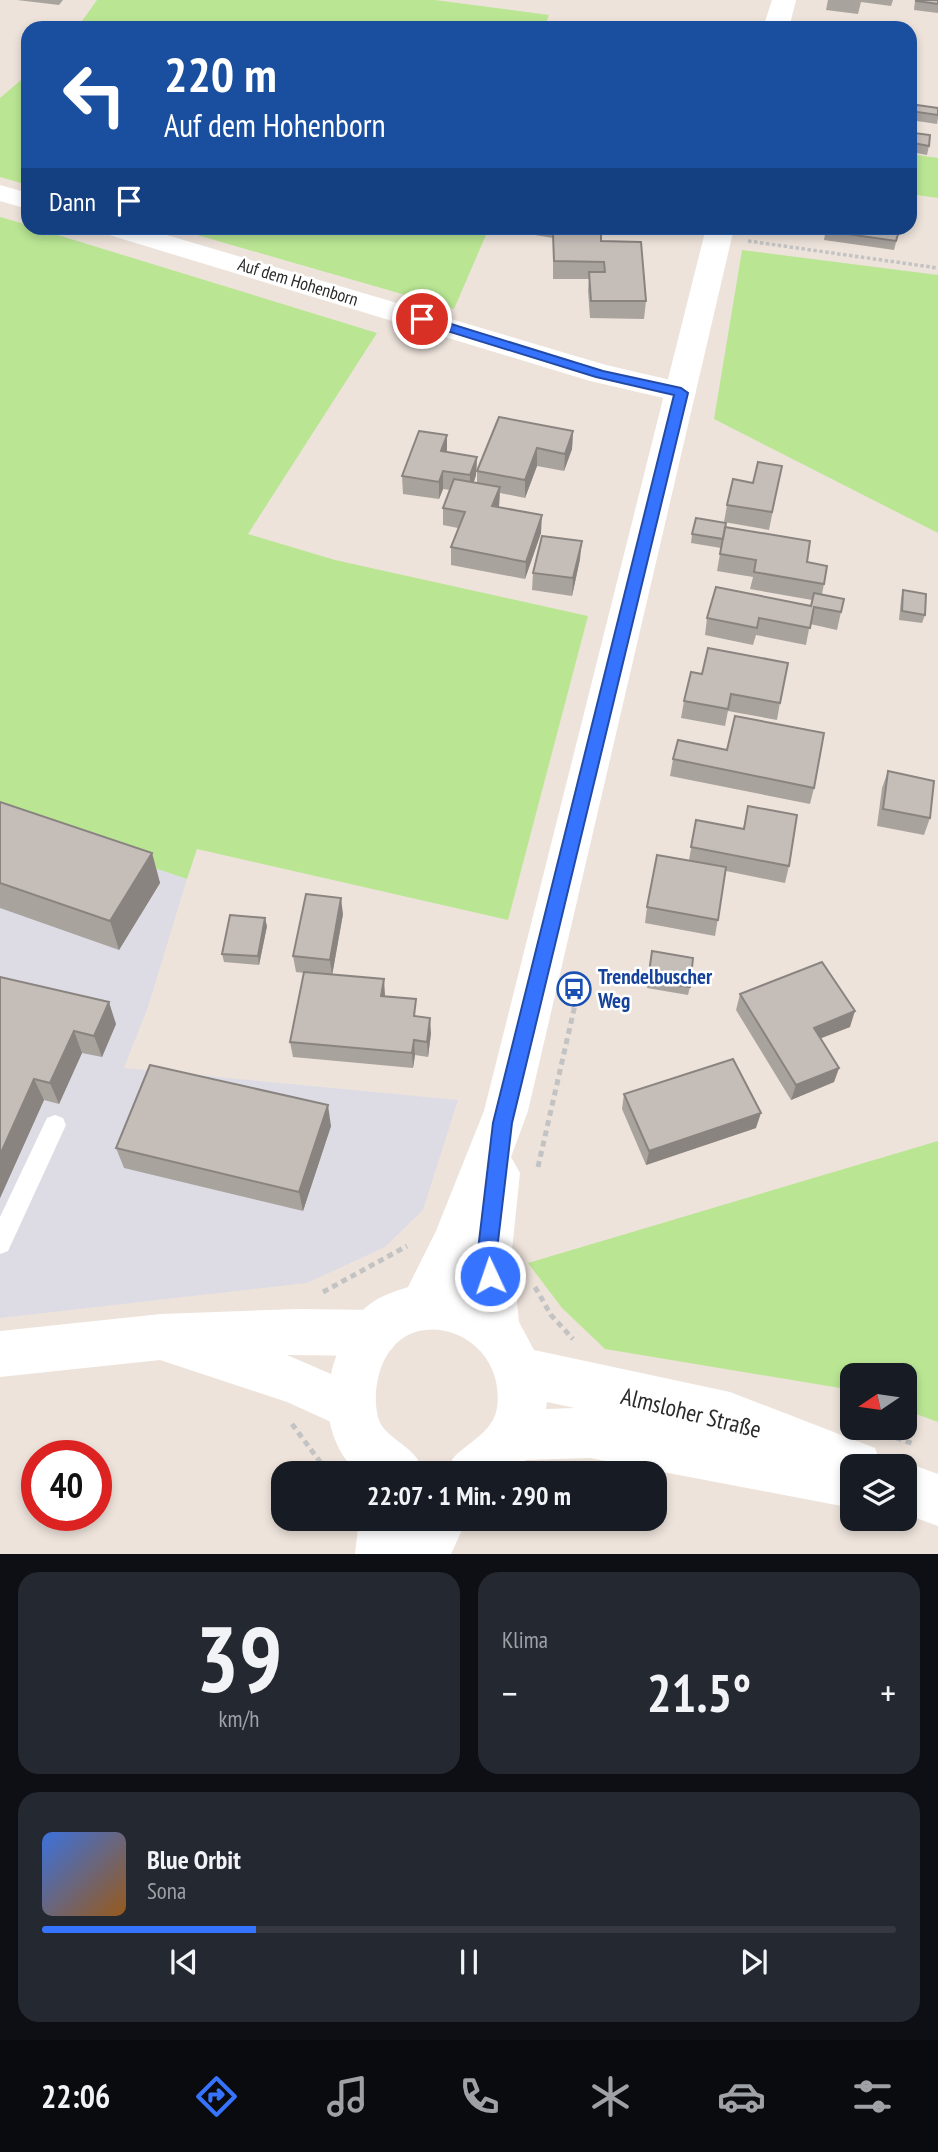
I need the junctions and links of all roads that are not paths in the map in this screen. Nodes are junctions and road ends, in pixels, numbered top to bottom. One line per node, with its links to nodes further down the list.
1 (784, 0): 2 (street)
2 (778, 21)
3 (0, 192): 4 (street)
4 (21, 199)
5 (140, 235): 7 (street, Auf dem Hohenborn)
6 (717, 235): 7 (street)
7 (681, 393): 8 (street)
8 (503, 1123): 11 (street); 12 (street)
9 (55, 1125): 10 (lane)
10 (0, 1244)
11 (423, 1308): 12 (street); 13 (street)
12 (495, 1329): 16 (street)
13 (376, 1333): 14 (street); 17 (street)
14 (160, 1337): 15 (street); 17 (street)
15 (0, 1354)
16 (521, 1372): 18 (street); 19 (street, Almsloher Straße)
17 (351, 1407): 20 (street)
18 (514, 1435): 21 (street); 22 (street, Almsloher Straße)
19 (868, 1449)
20 (378, 1461)
21 (494, 1461)
22 (840, 1480)
23 (384, 1531): 25 (street)
24 (435, 1531): 26 (street)
25 (381, 1553)
26 (423, 1553)

